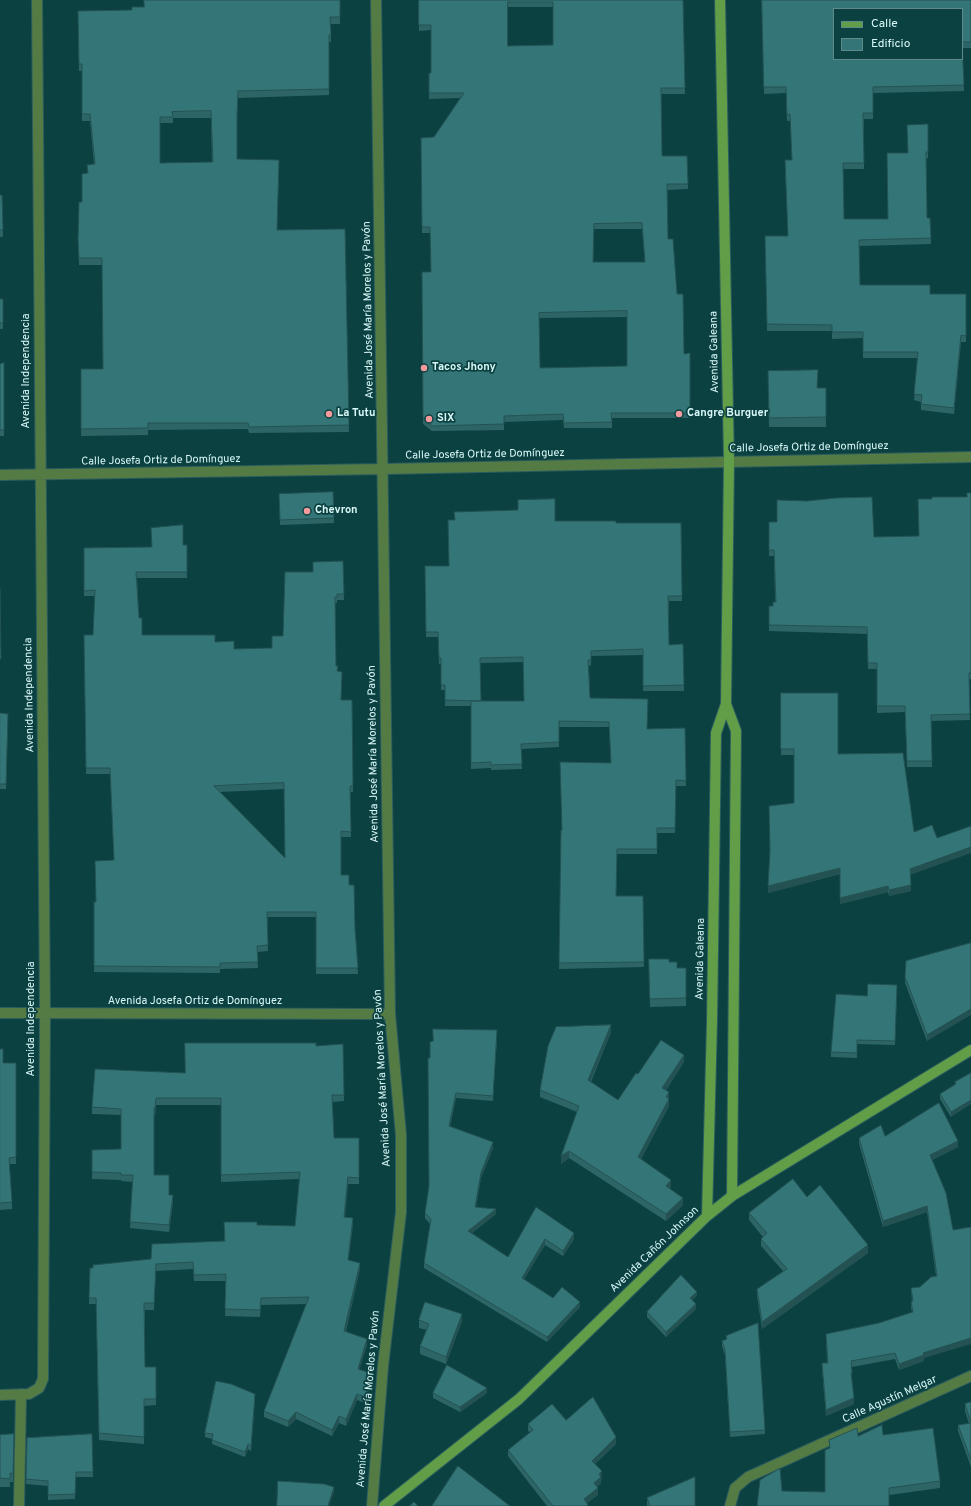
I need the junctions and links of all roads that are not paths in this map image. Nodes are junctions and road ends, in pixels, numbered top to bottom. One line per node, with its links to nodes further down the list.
1 (37, 0): 7 (street, Avenida Independencia)
2 (376, 0): 6 (street, Avenida José María Morelos y Pavón)
3 (720, 0): 5 (street, Avenida Galeana)
4 (971, 457): 5 (street, Calle Josefa Ortiz de Domínguez)
5 (729, 461): 6 (street, Calle Josefa Ortiz de Domínguez); 9 (street, Avenida Galeana)
6 (383, 469): 7 (street, Calle Josefa Ortiz de Domínguez); 12 (street, Avenida José María Morelos y Pavón)
7 (40, 474): 8 (street, Calle Josefa Ortiz de Domínguez); 11 (street, Avenida Independencia)
8 (0, 475)
9 (726, 704): 14 (street, Avenida Galeana); 15 (street, Avenida Galeana)
10 (0, 1012): 11 (street, Avenida Josefa Ortiz de Domínguez)
11 (45, 1013): 12 (street, Avenida Josefa Ortiz de Domínguez); 17 (street, Avenida Independencia)
12 (390, 1014): 20 (street, Avenida José María Morelos y Pavón)
13 (971, 1050): 14 (street, Avenida Cañón Johnson)
14 (732, 1196): 15 (street, Avenida Cañón Johnson)
15 (707, 1216): 21 (street, Avenida Cañón Johnson)
16 (971, 1376): 22 (street, Calle Agustín Melgar)
17 (21, 1394): 18 (street); 19 (street)
18 (0, 1396)
19 (20, 1506)
20 (372, 1506)
21 (384, 1506)
22 (730, 1506)

